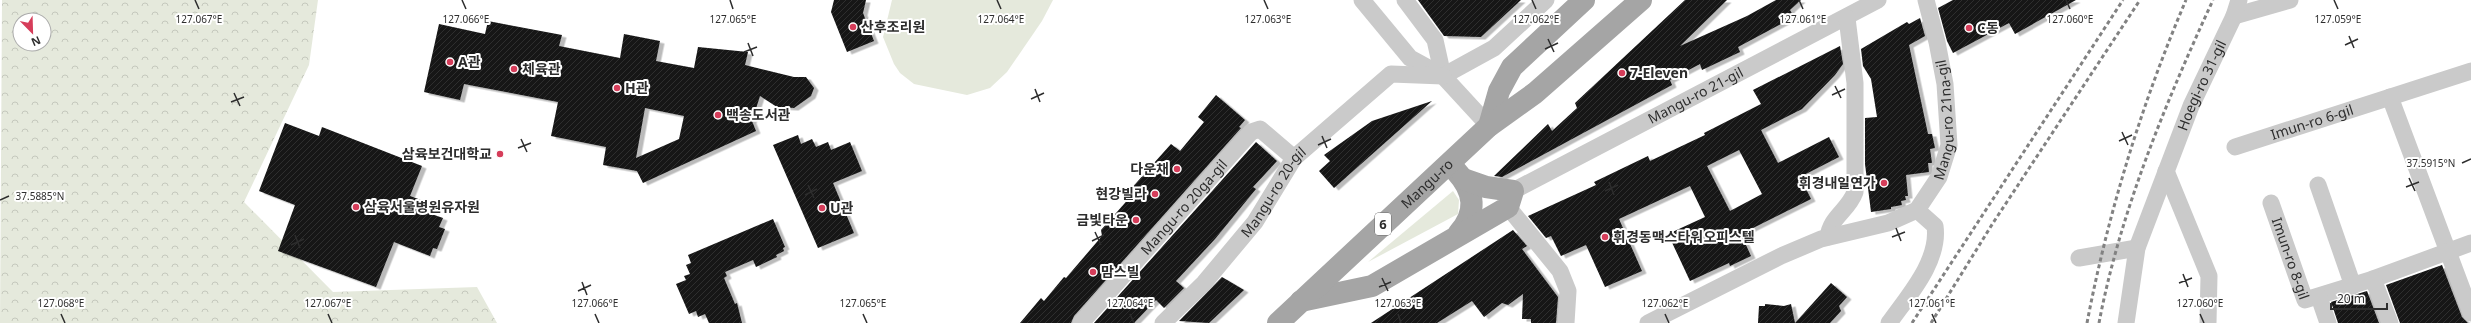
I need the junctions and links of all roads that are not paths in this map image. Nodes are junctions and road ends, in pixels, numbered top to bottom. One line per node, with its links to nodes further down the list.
1 (1362, 0): 12 (street)
2 (1405, 0): 12 (street)
3 (1546, 0): 12 (street)
4 (1584, 0): 14 (main road)
5 (1641, 0): 14 (main road, Mangu-ro / 6)
6 (1878, 0): 10 (street, Mangu-ro 21-gil)
7 (1926, 0): 22 (street, Mangu-ro 21na-gil)
8 (2290, 0): 9 (street)
9 (2236, 8): 18 (street, Hoegi-ro 31-gil)
10 (1847, 18): 20 (street, Mangu-ro 21-gil); 24 (street)
11 (2471, 71): 13 (street, Imun-ro 6-gil)
12 (1443, 76): 14 (street); 16 (street, Mangu-ro 20-gil)
13 (2390, 97): 15 (street, Imun-ro 6-gil); 27 (street)
14 (1489, 126): 17 (main road, Mangu-ro / 6)
15 (2234, 147)
16 (1294, 158): 34 (street, Mangu-ro 20ga-gil); 35 (street, Mangu-ro 20-gil)
17 (1456, 171): 20 (main road); 23 (main road); 32 (main road, Mangu-ro / 6)
18 (2166, 171): 26 (street, Hoegi-ro 31-gil); 41 (street)
19 (2318, 185): 30 (street)
20 (1511, 199): 23 (main road); 37 (street)
21 (2271, 203): 31 (street, Imun-ro 8-gil)
22 (1917, 210): 24 (street); 39 (street)
23 (1459, 234): 32 (main road)
24 (1828, 237): 38 (street)
25 (2471, 243): 27 (street, Imun-ro 8-gil)
26 (2137, 248): 28 (street); 40 (street, Hoegi-ro 31-gil)
27 (2449, 252): 29 (street, Imun-ro 8-gil); 33 (street)
28 (2079, 258)
29 (2373, 279): 30 (street, Imun-ro 8-gil); 43 (street)
30 (2353, 286): 31 (street, Imun-ro 8-gil)
31 (2319, 297): 42 (street, Imun-ro 8-gil)
32 (1301, 301): 36 (main road, Mangu-ro / 6)
33 (2471, 313)
34 (1080, 323)
35 (1163, 323)
36 (1278, 323)
37 (1566, 323)
38 (1648, 323)
39 (1889, 323)
40 (2126, 323)
41 (2208, 323)
42 (2328, 323)
43 (2390, 323)

